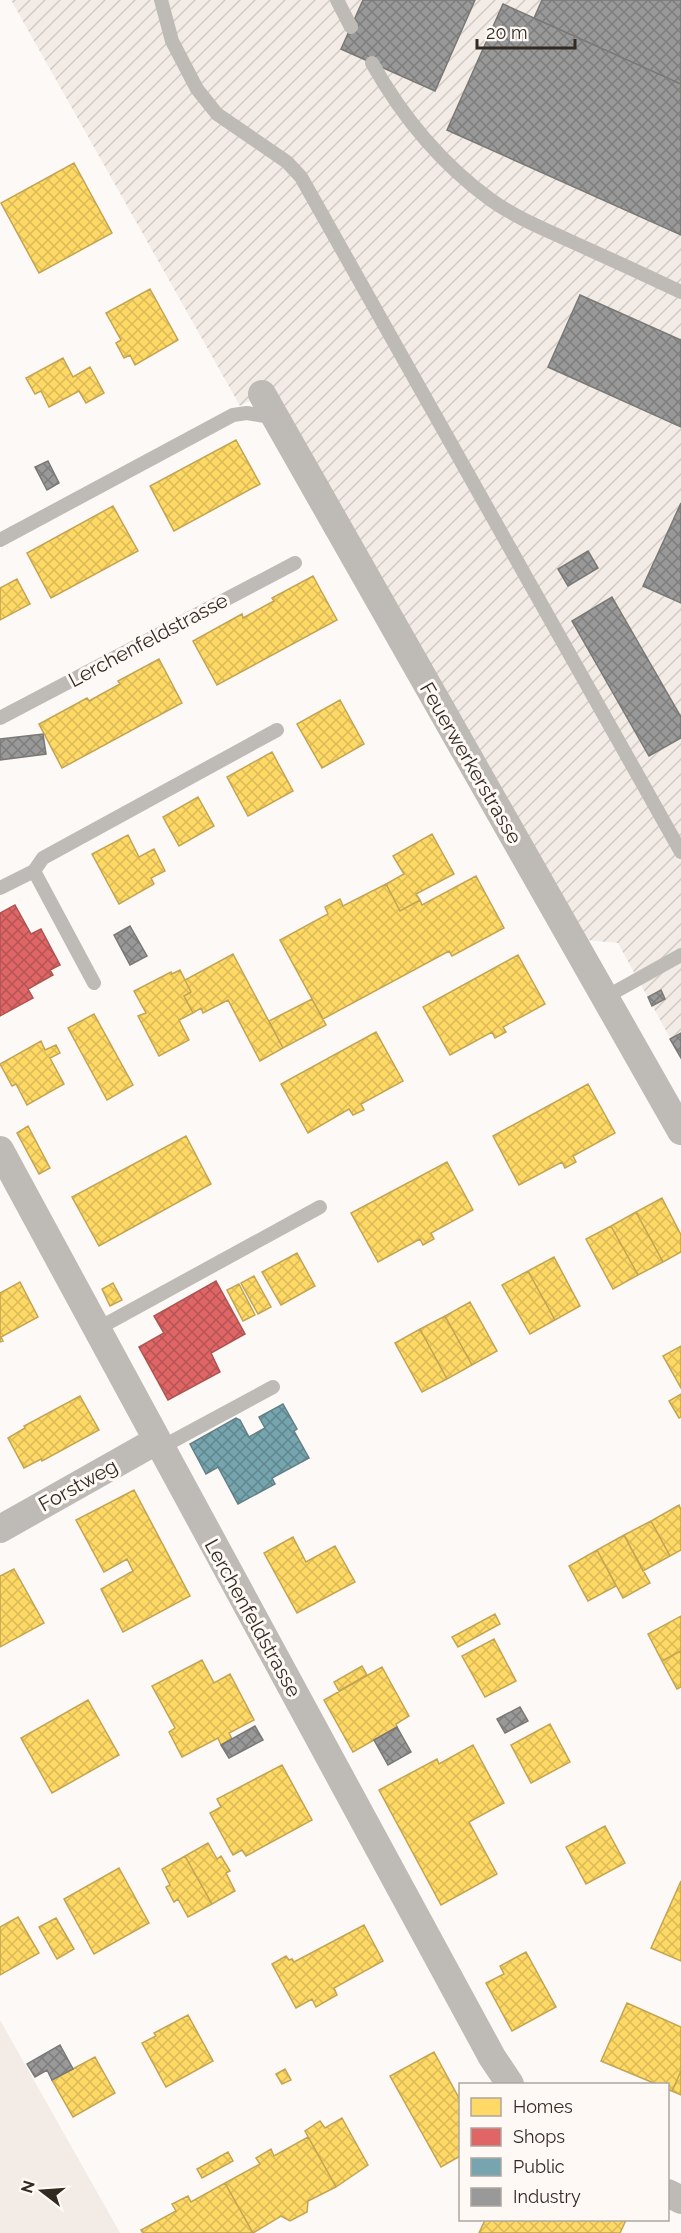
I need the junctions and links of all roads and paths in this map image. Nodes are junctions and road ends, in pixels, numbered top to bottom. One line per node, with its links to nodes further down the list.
1 (161, 0): 11 (lane)
2 (337, 0): 3 (lane)
3 (351, 27)
4 (372, 63): 5 (lane)
5 (681, 292)
6 (269, 406): 7 (lane); 16 (street, Feuerwerkerstrasse)
7 (0, 540)
8 (296, 563): 9 (lane, Lerchenfeldstrasse)
9 (0, 718)
10 (277, 730): 12 (lane)
11 (681, 852)
12 (34, 871): 13 (lane); 15 (lane)
13 (0, 888)
14 (681, 955): 16 (lane)
15 (94, 983)
16 (604, 998): 17 (street, Feuerwerkerstrasse)
17 (681, 1131)
18 (0, 1150): 20 (street, Lerchenfeldstrasse)
19 (320, 1207): 20 (lane)
20 (97, 1329): 22 (street, Lerchenfeldstrasse)
21 (273, 1387): 22 (lane)
22 (158, 1445): 23 (street, Forstweg); 24 (street, Lerchenfeldstrasse)
23 (0, 1529)
24 (509, 2083)

